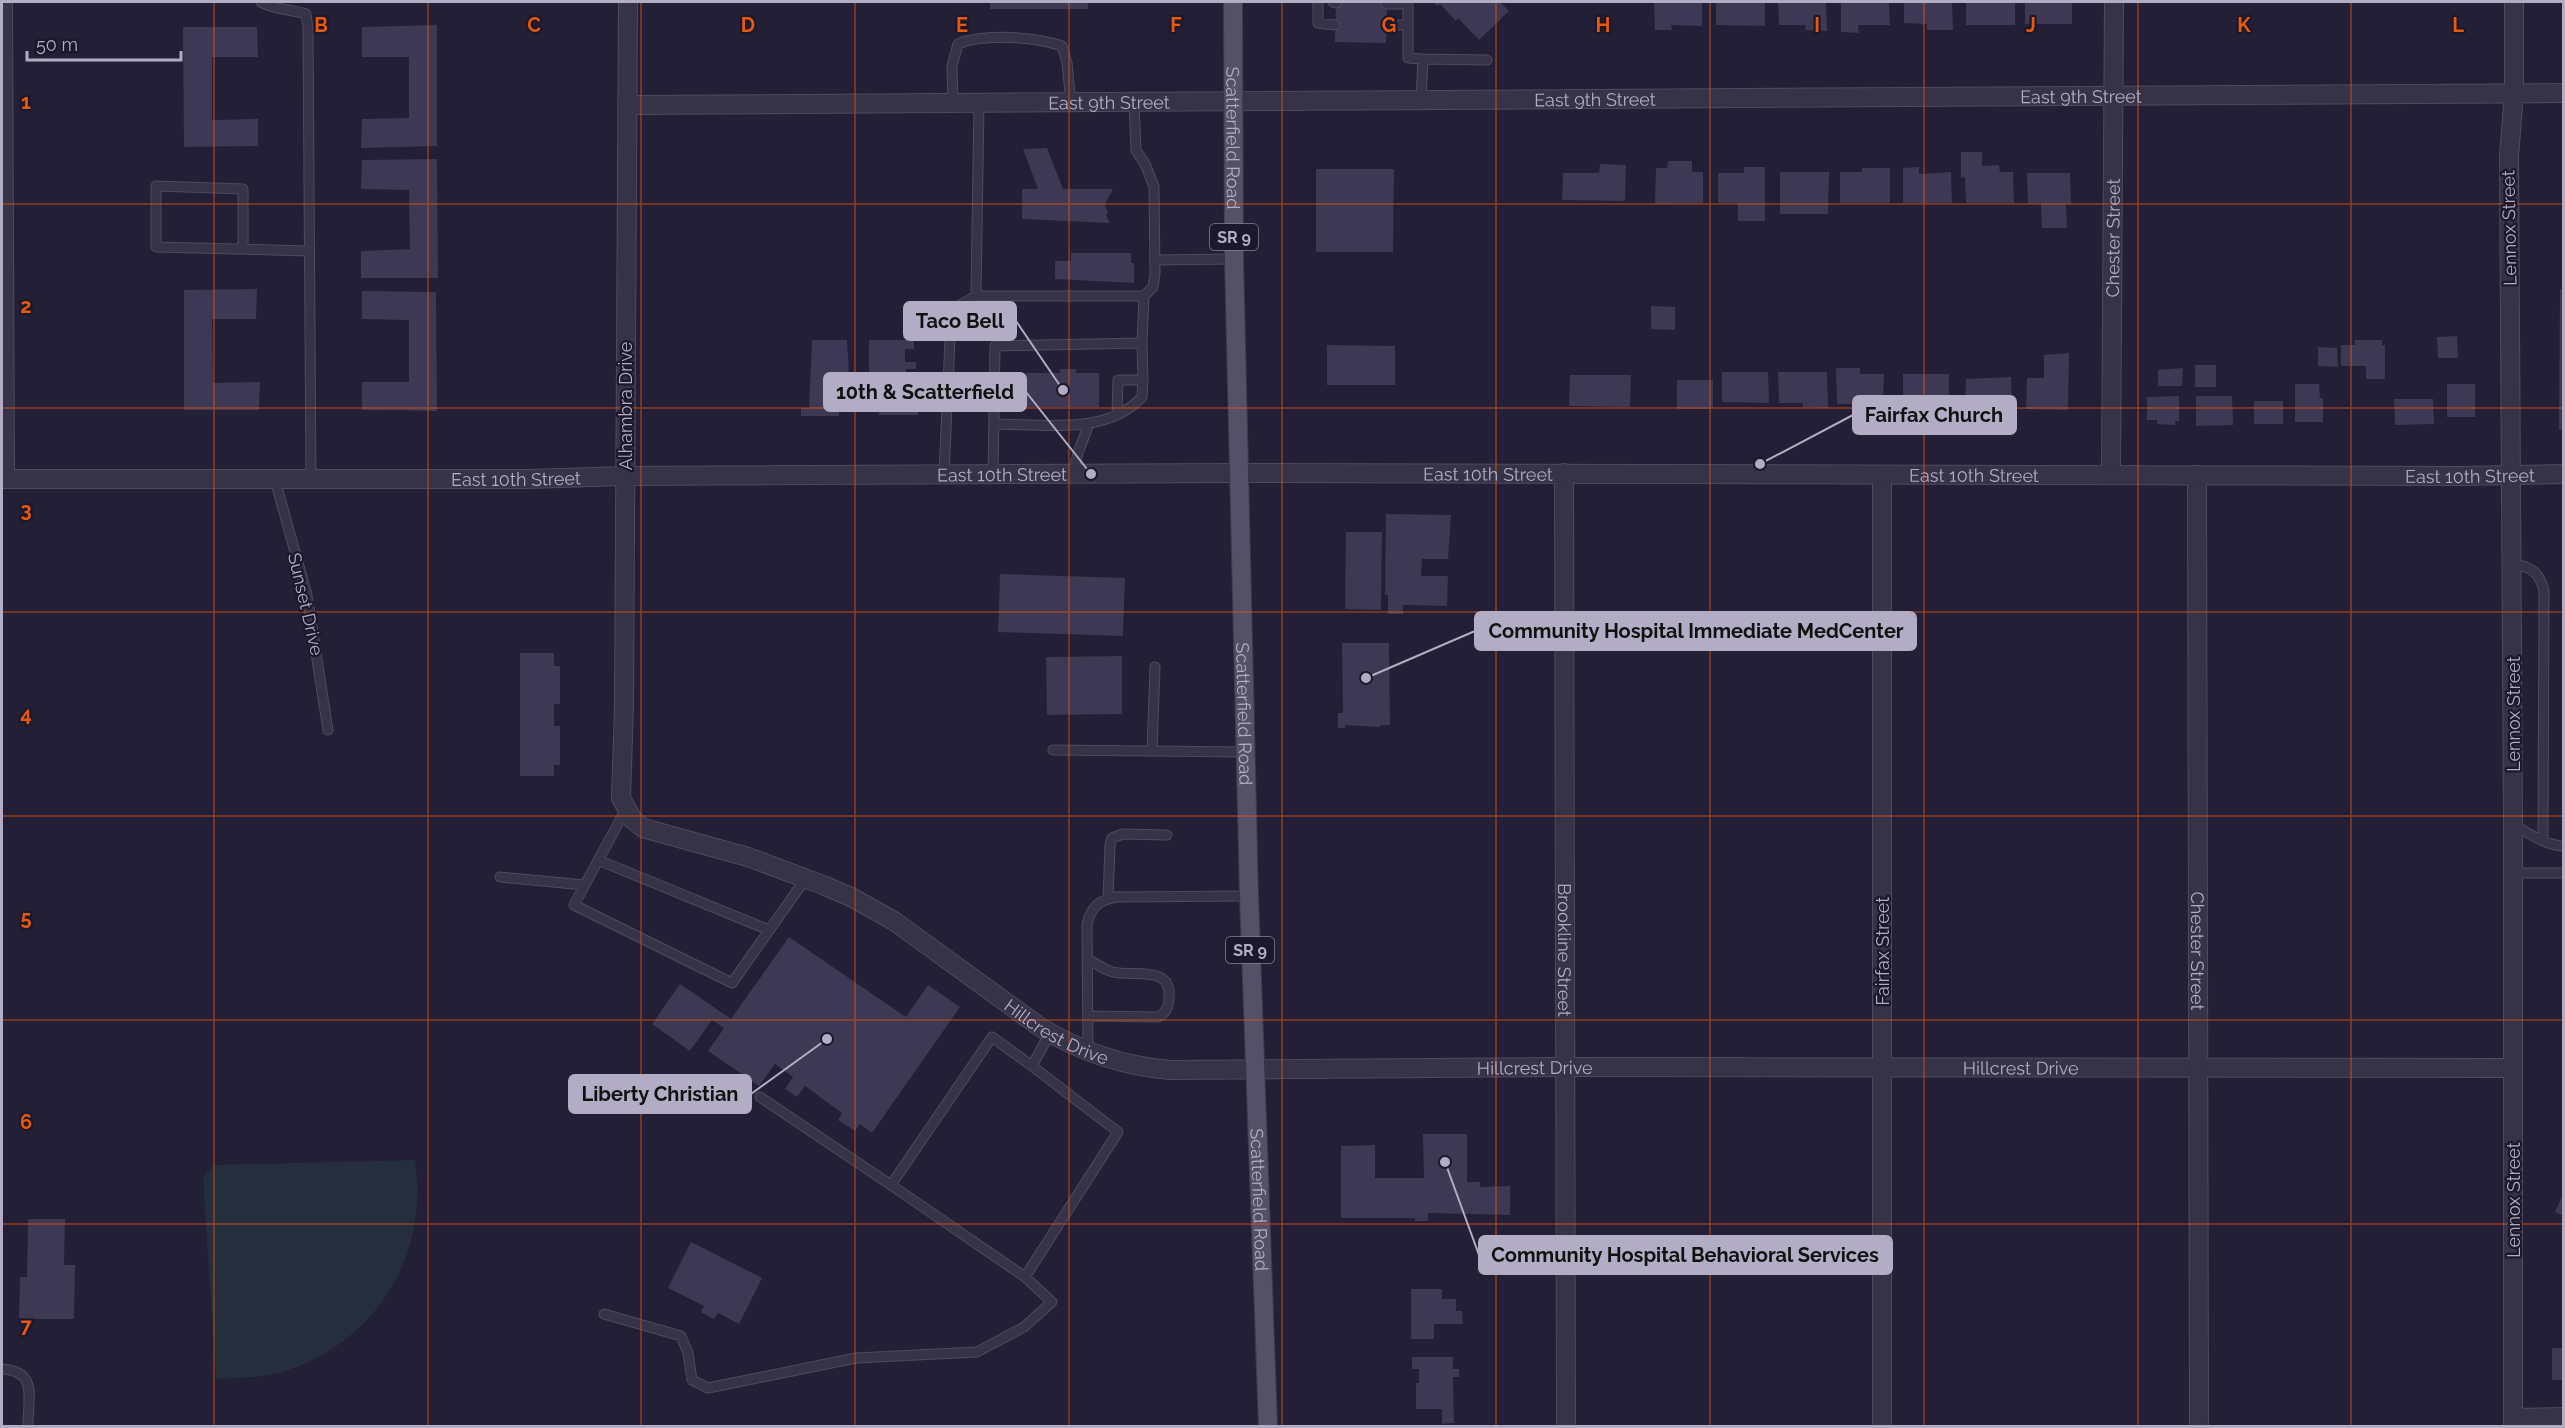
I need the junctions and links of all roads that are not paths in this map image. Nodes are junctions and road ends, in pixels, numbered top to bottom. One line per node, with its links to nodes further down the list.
1 (3, 2): 47 (street)
2 (261, 2): 26 (lane)
3 (628, 2): 24 (street, Alhambra Drive)
4 (1233, 2): 20 (main road, Scatterfield Road / SR 9)
5 (1318, 2): 10 (lane)
6 (2114, 2): 17 (street, Chester Street)
7 (2514, 2): 15 (street, Lennox Street)
8 (1408, 3): 9 (lane); 12 (lane)
9 (1386, 4)
10 (1335, 25)
11 (1385, 25): 12 (lane)
12 (1408, 25): 13 (lane)
13 (1423, 59): 14 (lane); 18 (lane)
14 (1487, 60)
15 (2514, 93): 16 (street, East 9th Street); 17 (street, East 9th Street); 45 (street, Lennox Street)
16 (2564, 93)
17 (2114, 96): 18 (street, East 9th Street); 43 (street, Chester Street)
18 (1421, 100): 20 (street, East 9th Street)
19 (1134, 102): 20 (street, East 9th Street); 23 (street, East 9th Street); 28 (lane)
20 (1232, 102): 27 (main road, Scatterfield Road / SR 9)
21 (953, 103): 22 (street, East 9th Street); 23 (lane); 24 (street, East 9th Street)
22 (979, 103): 23 (street, East 9th Street); 29 (lane)
23 (1071, 103)
24 (627, 105): 46 (street, Alhambra Drive)
25 (243, 249): 25 (lane); 26 (lane)
26 (309, 251): 49 (lane)
27 (1234, 259): 28 (lane); 36 (main road, Scatterfield Road / SR 9)
28 (1155, 260): 30 (lane)
29 (976, 296): 30 (lane); 38 (lane)
30 (1144, 296): 31 (lane)
31 (1142, 344): 32 (lane); 34 (lane)
32 (1143, 380): 33 (lane); 33 (lane)
33 (1117, 415): 35 (lane)
34 (994, 424): 35 (lane); 39 (lane)
35 (1089, 424): 40 (lane)
36 (1238, 473): 37 (street, East 10th Street); 40 (street, East 10th Street); 55 (main road, Scatterfield Road / SR 9)
37 (1564, 473): 42 (street, East 10th Street); 75 (street, Brookline Street)
38 (944, 474): 39 (street, East 10th Street); 46 (street, East 10th Street)
39 (993, 474): 40 (street, East 10th Street)
40 (1073, 474)
41 (2564, 474): 45 (street, East 10th Street)
42 (1882, 475): 43 (street, East 10th Street); 76 (street, Fairfax Street)
43 (2110, 475): 44 (street, East 10th Street)
44 (2197, 475): 45 (street, East 10th Street); 77 (street, Chester Street)
45 (2512, 475): 50 (street, Lennox Street)
46 (625, 476): 49 (street, East 10th Street); 56 (street, Alhambra Drive)
47 (3, 479): 48 (street, East 10th Street)
48 (275, 480): 49 (street, East 10th Street); 52 (lane, Sunset Drive)
49 (311, 480)
50 (2512, 564): 57 (street, Lennox Street); 59 (lane)
51 (1155, 667): 54 (lane)
52 (328, 730)
53 (1053, 750): 54 (lane)
54 (1152, 751): 55 (lane)
55 (1245, 752): 67 (main road, Scatterfield Road / SR 9)
56 (626, 809): 61 (lane); 65 (street, Hillcrest Drive)
57 (2513, 825): 59 (lane); 62 (street, Lennox Street)
58 (1167, 835): 68 (lane)
59 (2543, 841): 60 (lane)
60 (2564, 846)
61 (598, 860): 66 (lane); 69 (lane)
62 (2513, 873): 63 (lane); 78 (street, Lennox Street)
63 (2564, 873)
64 (500, 877): 66 (lane)
65 (806, 878): 69 (lane); 72 (street, Hillcrest Drive)
66 (584, 885): 69 (lane)
67 (1249, 896): 68 (lane); 79 (main road, Scatterfield Road / SR 9)
68 (1108, 899): 70 (lane)
69 (769, 930)
70 (1088, 959): 71 (lane); 71 (lane)
71 (1088, 1016): 73 (lane)
72 (1050, 1033): 73 (street, Hillcrest Drive); 74 (lane)
73 (1088, 1052): 79 (street, Hillcrest Drive)
74 (1032, 1066): 81 (lane); 82 (lane)
75 (1565, 1067): 76 (street, Hillcrest Drive); 79 (street, Hillcrest Drive); 89 (street, Brookline Street)
76 (1882, 1067): 77 (street, Hillcrest Drive); 90 (street, Fairfax Street)
77 (2199, 1068): 78 (street, Hillcrest Drive); 91 (street, Chester Street)
78 (2512, 1068): 86 (street, Lennox Street)
79 (1255, 1070): 88 (main road, Scatterfield Road / SR 9)
80 (760, 1097): 81 (lane)
81 (891, 1185): 82 (lane)
82 (1025, 1277): 83 (lane)
83 (604, 1314)
84 (2, 1369): 87 (lane)
85 (2564, 1418): 86 (street)
86 (2513, 1422)
87 (28, 1426)
88 (1268, 1426)
89 (1566, 1426)
90 (1882, 1426)
91 (2199, 1426)

